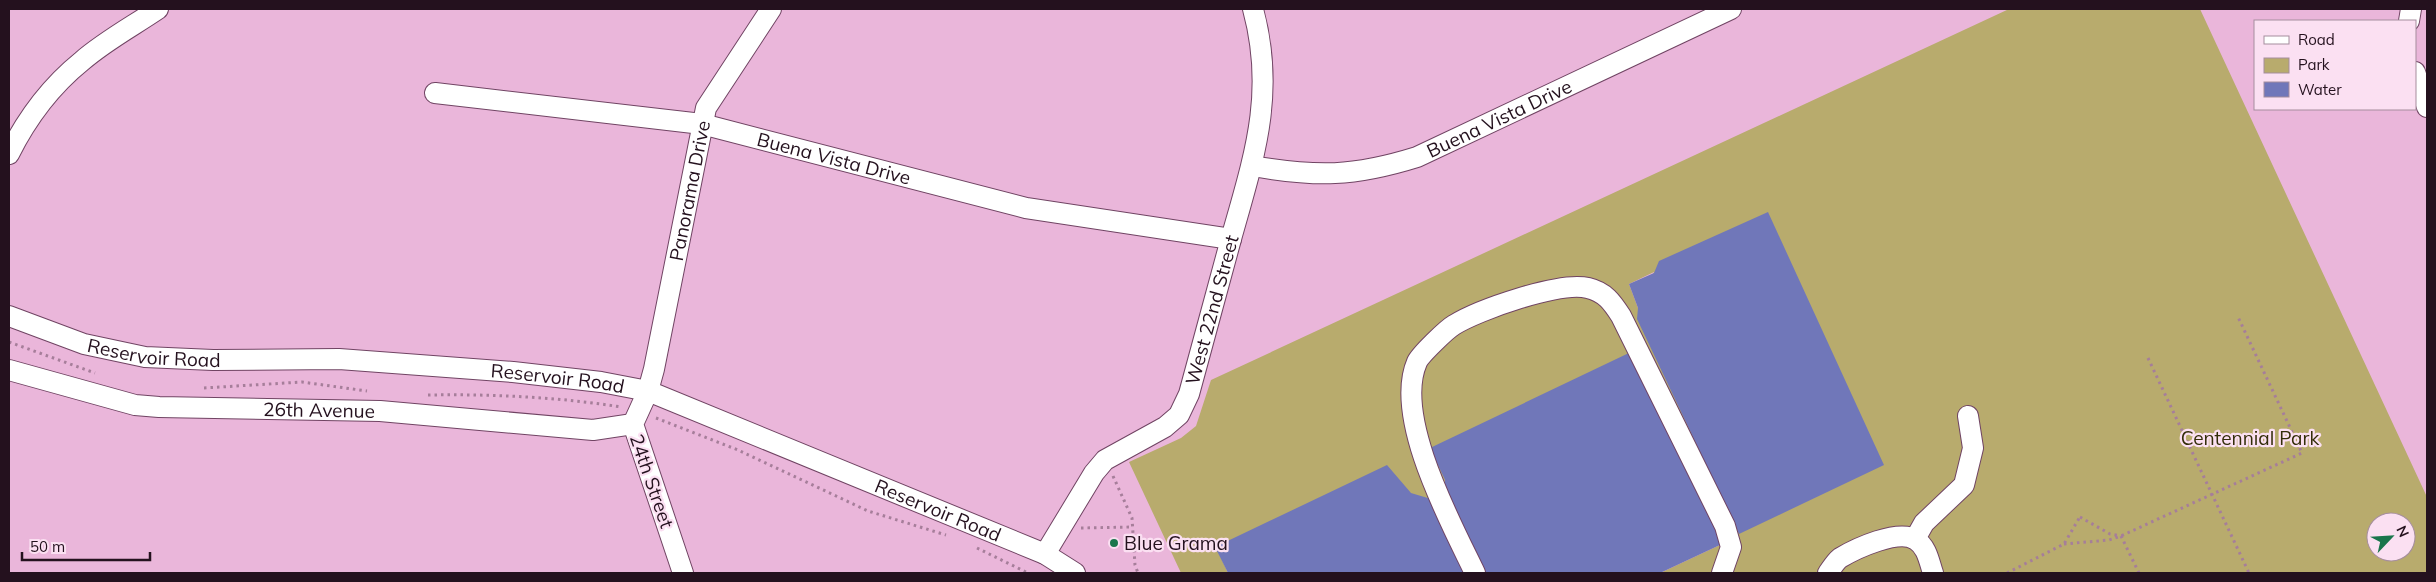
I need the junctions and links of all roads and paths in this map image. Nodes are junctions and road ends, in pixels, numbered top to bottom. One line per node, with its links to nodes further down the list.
1 (158, 9): 9 (street)
2 (771, 9): 8 (street, Panorama Drive)
3 (1253, 9): 10 (street, West 22nd Street)
4 (1731, 9): 10 (street, Buena Vista Drive)
5 (2416, 75): 7 (street)
6 (435, 93): 8 (street, Buena Vista Drive)
7 (2427, 107)
8 (702, 124): 11 (street, Buena Vista Drive); 16 (street, Panorama Drive)
9 (9, 154)
10 (1252, 166): 11 (street, West 22nd Street)
11 (1231, 239): 19 (street, West 22nd Street)
12 (9, 316): 16 (street, Reservoir Road)
13 (2238, 317): 20 (path)
14 (2148, 358): 20 (path)
15 (9, 370): 18 (street, 26th Avenue)
16 (648, 391): 18 (street, 24th Street); 26 (street, Reservoir Road)
17 (1968, 416): 24 (street)
18 (633, 424): 27 (street, 24th Street)
19 (1105, 460): 21 (street, West 22nd Street); 22 (path)
20 (2212, 494): 23 (path); 36 (path)
21 (1065, 518): 22 (path); 26 (street, West 22nd Street)
22 (1133, 527): 29 (path)
23 (2121, 536): 25 (path); 25 (path); 35 (path)
24 (1915, 539): 32 (street); 33 (street)
25 (2064, 544): 34 (path)
26 (1045, 554): 28 (street, Reservoir Road)
27 (683, 573)
28 (1074, 573)
29 (1138, 573)
30 (1474, 573): 31 (street)
31 (1722, 573)
32 (1828, 573)
33 (1933, 573)
34 (2007, 573)
35 (2139, 573)
36 (2249, 573)

